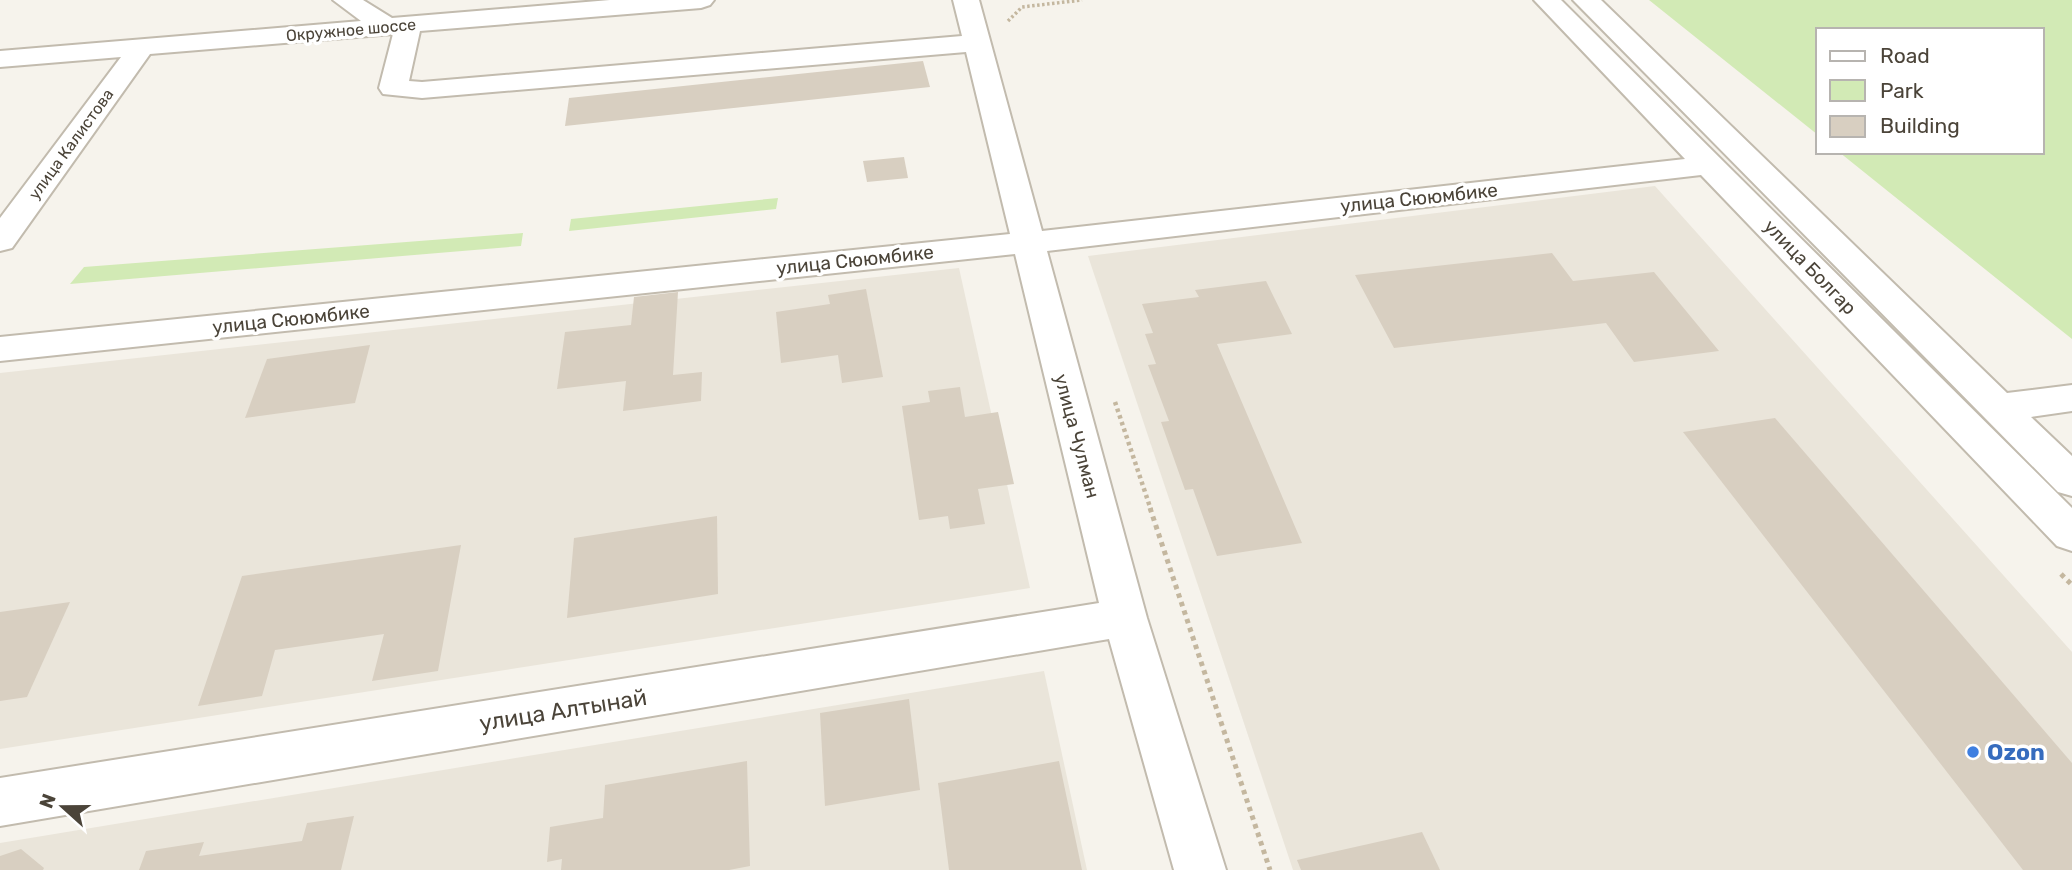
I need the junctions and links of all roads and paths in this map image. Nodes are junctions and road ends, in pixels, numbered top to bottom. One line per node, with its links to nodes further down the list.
1 (346, 0): 8 (street)
2 (701, 0): 7 (street, Окружное шоссе)
3 (965, 0): 9 (street, улица Чулман)
4 (1082, 0): 9 (path)
5 (1547, 0): 12 (street, улица Болгар)
6 (1586, 0): 18 (street, улица Болгар)
7 (441, 11): 8 (street, Окружное шоссе)
8 (398, 26): 9 (street); 10 (street, Окружное шоссе)
9 (992, 33): 14 (street, улица Чулман)
10 (142, 47): 11 (street, Окружное шоссе); 13 (street, улица Калистова)
11 (0, 59)
12 (1710, 165): 14 (street, улица Сююмбике); 20 (street, улица Болгар)
13 (0, 241)
14 (1026, 243): 15 (street, улица Сююмбике); 21 (street, улица Чулман)
15 (0, 349)
16 (1114, 398): 24 (path)
17 (2072, 398): 18 (street)
18 (1998, 408): 19 (street, улица Болгар)
19 (2072, 481)
20 (2072, 534)
21 (1125, 618): 22 (street, улица Алтынай); 23 (street, улица Чулман)
22 (0, 802)
23 (1200, 870)
24 (1270, 870)

